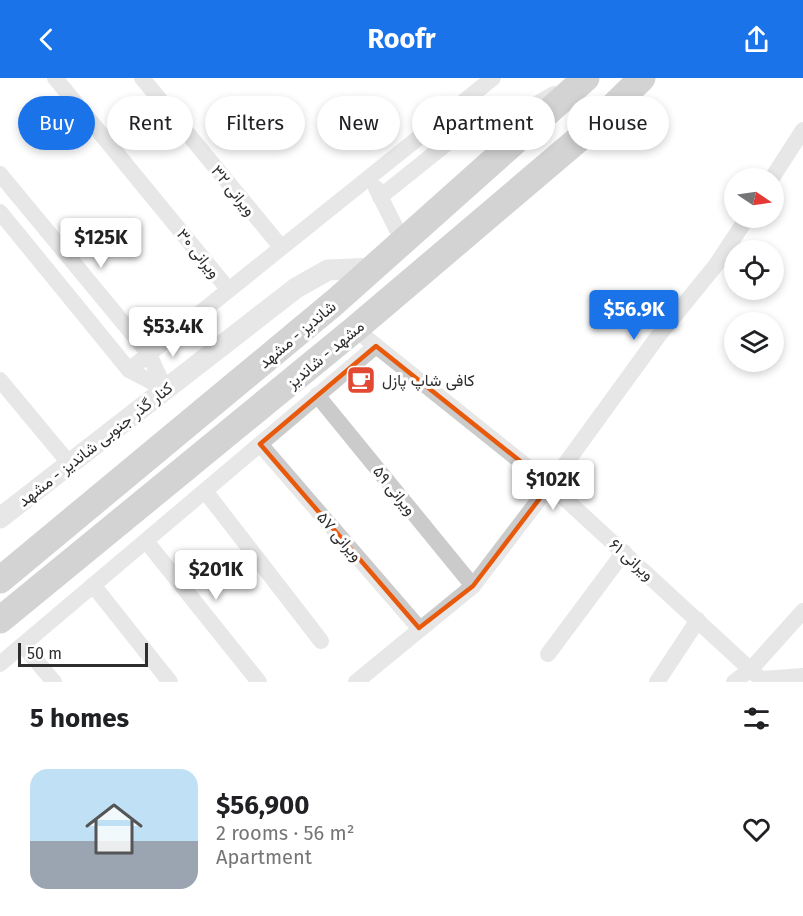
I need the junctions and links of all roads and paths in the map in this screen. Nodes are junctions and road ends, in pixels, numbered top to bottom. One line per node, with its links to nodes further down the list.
1 (55, 78): 17 (street, ویرانی ۳۰)
2 (142, 78): 15 (street, ویرانی ۳۲)
3 (494, 78): 10 (street)
4 (576, 78): 11 (street)
5 (586, 78): 14 (highway, شاندیز - مشهد)
6 (642, 78): 18 (highway, مشهد - شاندیز)
7 (803, 130): 8 (street)
8 (778, 168)
9 (0, 174): 20 (street)
10 (370, 177): 11 (street); 15 (street)
11 (380, 197): 14 (street)
12 (0, 212): 21 (street)
13 (740, 228): 27 (street)
14 (403, 242): 16 (highway, شاندیز - مشهد)
15 (280, 247): 17 (street)
16 (374, 268): 23 (street, کنار گذر جنوبی شاندیز - مشهد); 32 (highway, شاندیز - مشهد)
17 (228, 289): 20 (street)
18 (356, 329): 19 (street, ویرانی ۶۱); 36 (highway, مشهد - شاندیز)
19 (376, 346): 24 (street); 27 (street, ویرانی ۶۱)
20 (149, 354): 21 (street); 23 (street)
21 (129, 370): 23 (street)
22 (0, 380): 26 (street)
23 (165, 388): 26 (street, کنار گذر جنوبی شاندیز - مشهد)
24 (318, 395): 25 (street); 34 (street, ویرانی ۵۹)
25 (260, 444): 28 (street); 38 (street, ویرانی ۵۷)
26 (69, 463): 29 (street, کنار گذر جنوبی شاندیز - مشهد)
27 (550, 485): 31 (street, ویرانی ۶۱); 34 (street)
28 (205, 491): 30 (street); 39 (street)
29 (0, 518)
30 (146, 541): 33 (street); 47 (street)
31 (624, 552): 37 (street, ویرانی ۶۱); 41 (street)
32 (0, 580)
33 (93, 585): 40 (street); 46 (street)
34 (473, 586): 38 (street)
35 (803, 611): 44 (street)
36 (0, 620)
37 (698, 620): 44 (street, ویرانی ۶۱); 49 (street)
38 (419, 628): 48 (street)
39 (321, 641)
40 (23, 645): 42 (street); 45 (street)
41 (548, 654)
42 (0, 664)
43 (803, 676): 44 (street)
44 (759, 677): 50 (street)
45 (54, 682)
46 (170, 682)
47 (259, 682)
48 (356, 682)
49 (657, 682)
50 (734, 682)

